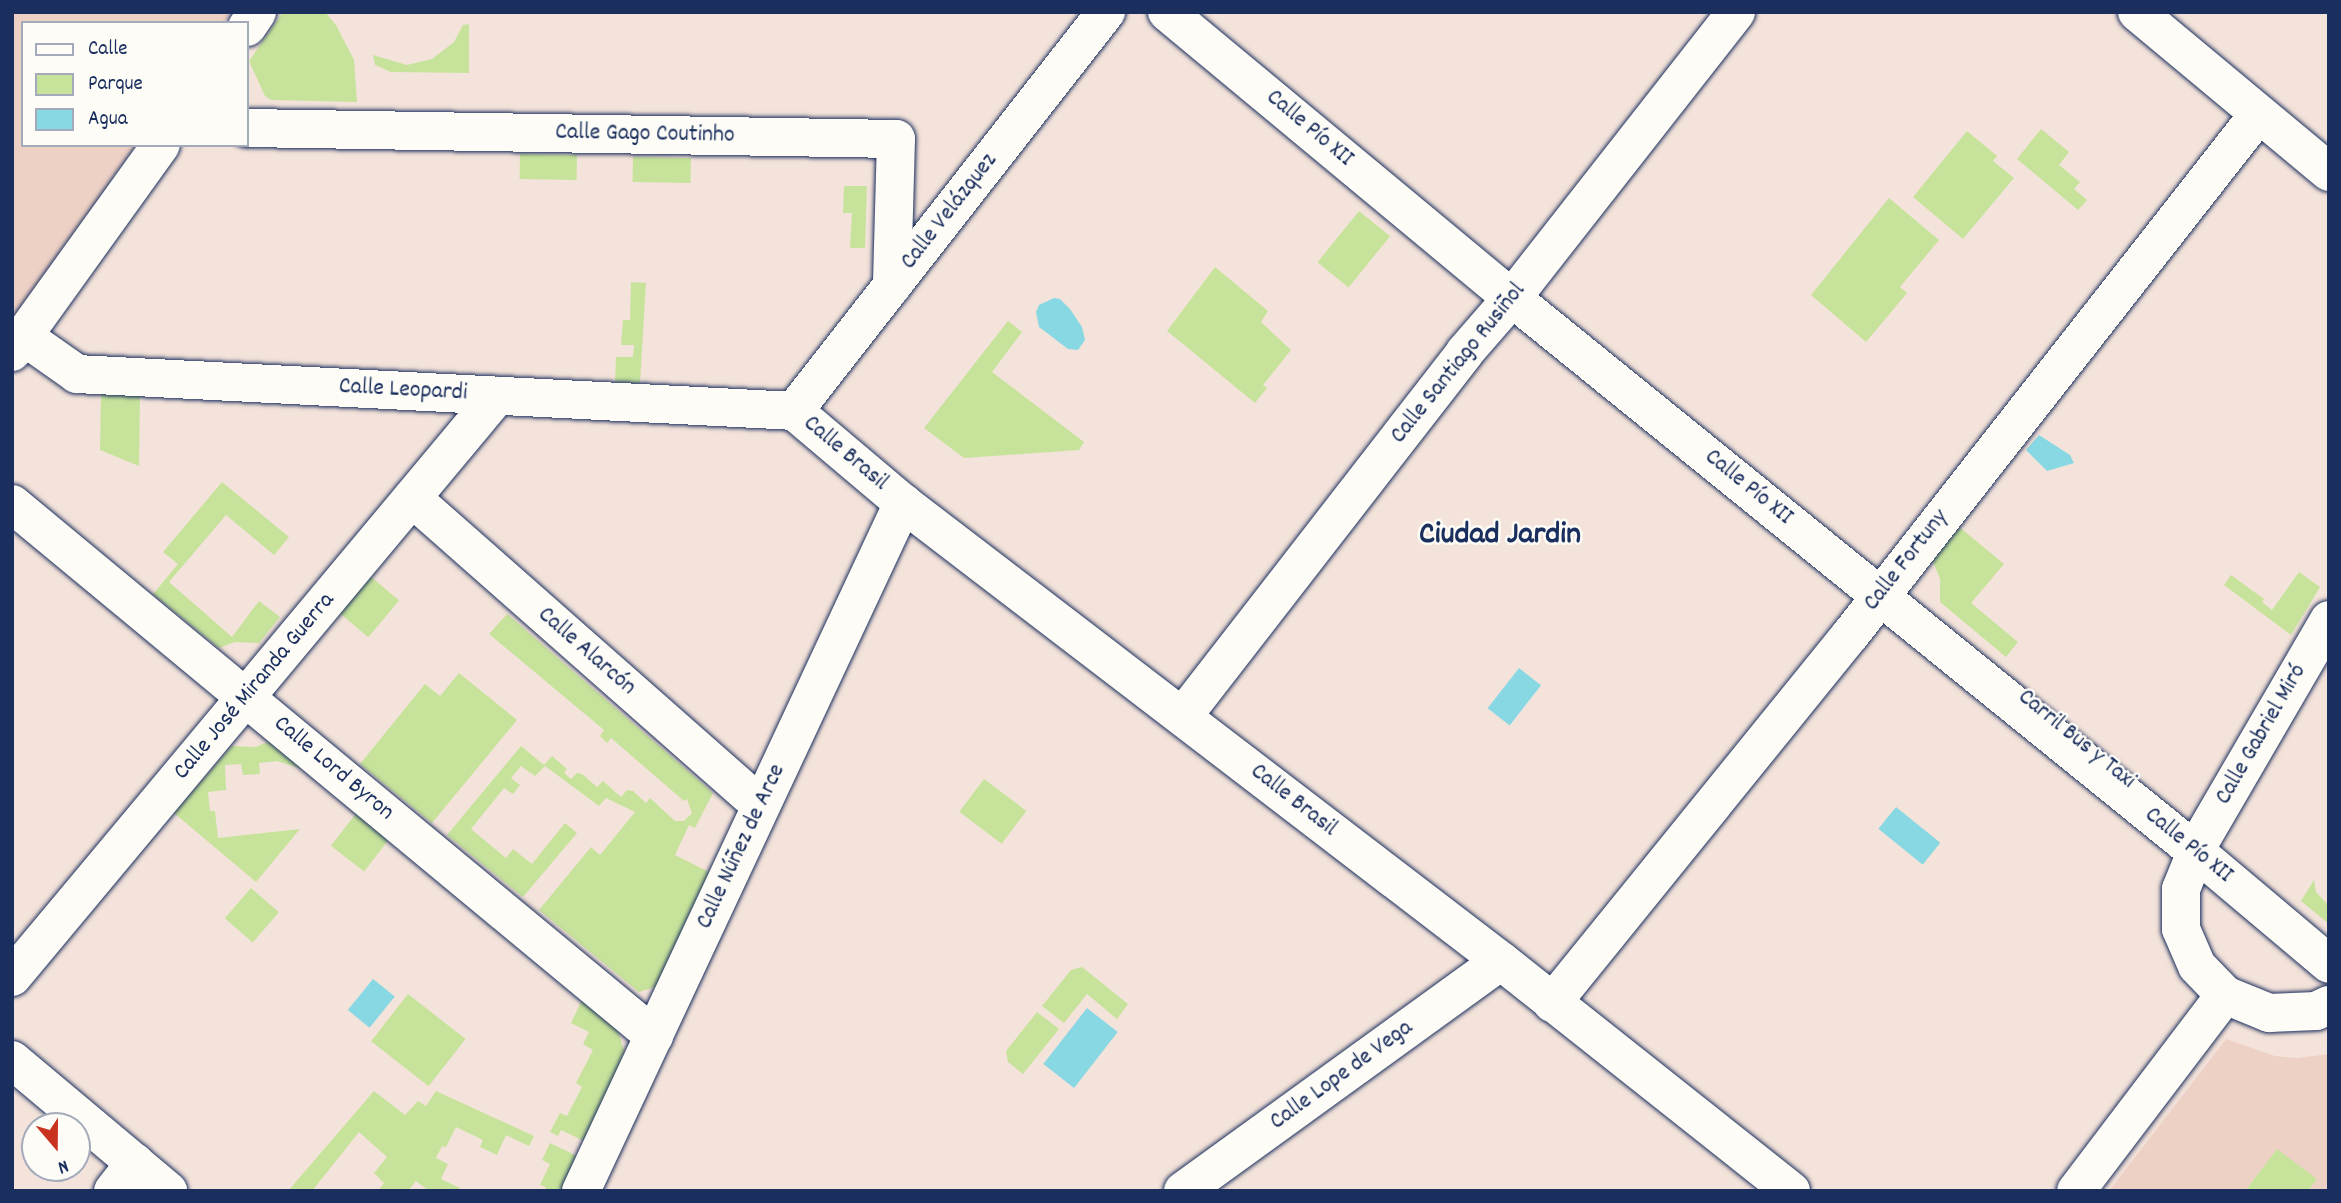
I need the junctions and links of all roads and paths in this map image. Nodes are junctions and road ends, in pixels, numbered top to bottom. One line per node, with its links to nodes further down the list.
1 (1105, 12): 9 (street, Calle Velázquez)
2 (1167, 12): 10 (street, Calle Pío XII)
3 (1736, 12): 10 (street, Calle Santiago Rusiñol)
4 (2137, 12): 5 (street)
5 (2258, 115): 8 (street); 17 (street, Calle Fortuny)
6 (248, 128): 9 (street, Calle Gago Coutinho)
7 (160, 147): 11 (street)
8 (2329, 172)
9 (892, 286): 13 (street, Calle Velázquez)
10 (1513, 298): 17 (street, Calle Pío XII); 20 (street, Calle Santiago Rusiñol)
11 (18, 344): 12 (street, Calle Leopardi)
12 (497, 396): 13 (street, Calle Leopardi); 14 (street, Calle José Miranda Guerra)
13 (794, 411): 16 (street, Calle Brasil)
14 (412, 498): 19 (street, Calle José Miranda Guerra); 21 (street, Calle Alarcón)
15 (12, 503): 19 (street, Calle Lord Byron)
16 (903, 503): 20 (street, Calle Brasil); 21 (street, Calle Núñez de Arce)
17 (1884, 591): 22 (street, Carril Bus y Taxi); 28 (street, Calle Fortuny)
18 (2329, 620): 22 (street, Calle Gabriel Miró)
19 (246, 697): 26 (street, Calle José Miranda Guerra); 30 (street, Calle Lord Byron)
20 (1183, 716): 24 (street, Calle Brasil)
21 (761, 806): 30 (street, Calle Núñez de Arce)
22 (2198, 846): 23 (street, Carril Bus y Taxi); 25 (street, Calle Pío XII); 27 (street, Calle Gabriel Miró)
23 (2329, 946)
24 (1501, 961): 28 (street, Calle Brasil); 35 (street, Calle Lope de Vega)
25 (2329, 964)
26 (12, 976)
27 (2225, 995): 29 (street); 37 (street)
28 (1552, 1003): 36 (street, Calle Brasil)
29 (2329, 1005)
30 (654, 1036): 34 (street, Calle Núñez de Arce)
31 (12, 1060): 32 (street)
32 (124, 1177): 33 (street)
33 (168, 1191)
34 (581, 1191)
35 (1183, 1191)
36 (1791, 1191)
37 (2076, 1191)

